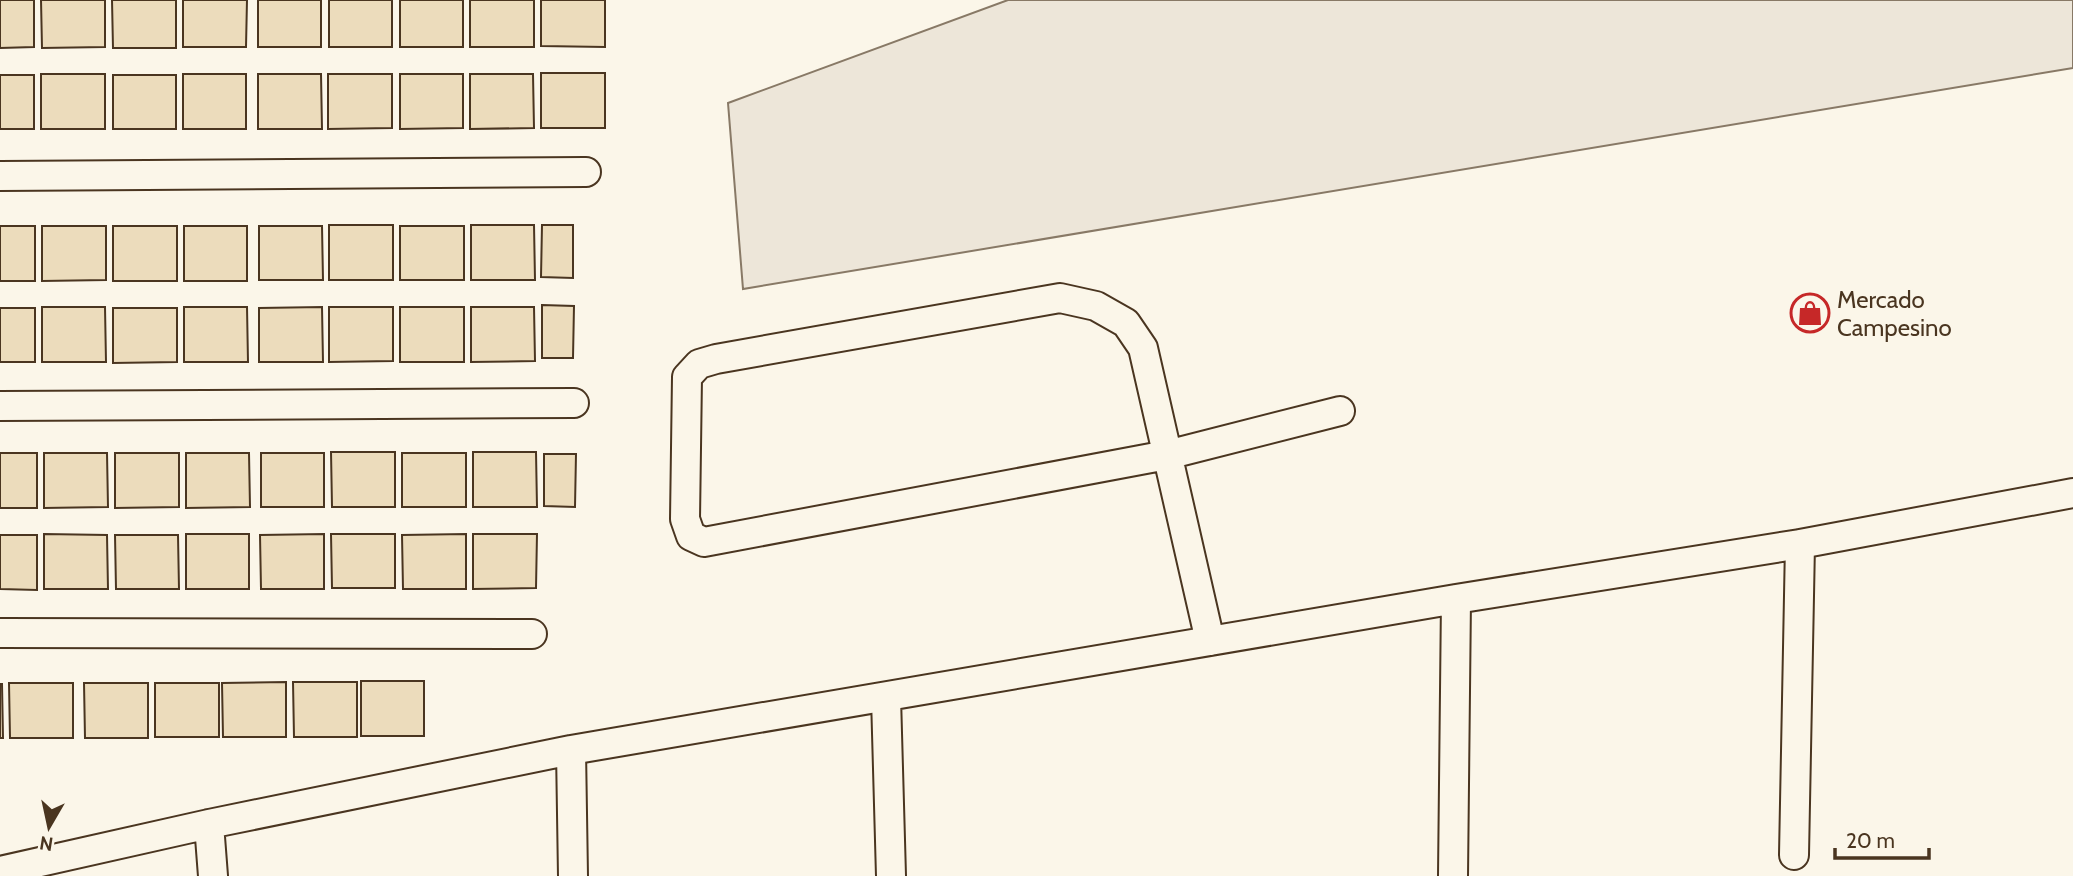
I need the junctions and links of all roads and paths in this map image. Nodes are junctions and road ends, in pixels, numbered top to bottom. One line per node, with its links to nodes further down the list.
1 (586, 172): 2 (street)
2 (0, 176)
3 (574, 403): 4 (street)
4 (0, 405)
5 (1340, 411): 6 (street)
6 (1167, 455): 6 (street); 12 (street)
7 (2073, 493): 8 (street)
8 (1800, 544): 9 (street); 16 (street)
9 (1456, 599): 12 (street); 21 (street)
10 (0, 633): 11 (street)
11 (532, 634)
12 (1210, 641): 13 (street)
13 (886, 696): 14 (street); 20 (street)
14 (571, 750): 15 (street); 19 (street)
15 (209, 824): 17 (street); 18 (street)
16 (1794, 855)
17 (0, 871)
18 (212, 876)
19 (573, 876)
20 (891, 876)
21 (1453, 876)

